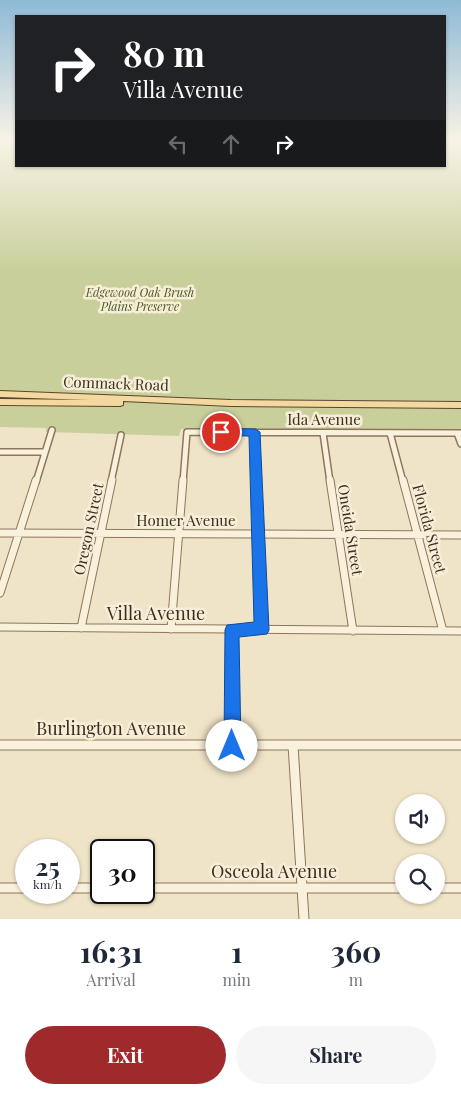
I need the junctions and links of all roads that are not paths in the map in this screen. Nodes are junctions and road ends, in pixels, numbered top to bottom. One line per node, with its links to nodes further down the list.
1 (0, 394): 3 (main road, Commack Road)
2 (0, 402): 3 (main road, Commack Road)
3 (232, 403): 4 (main road, Commack Road)
4 (461, 405)
5 (52, 430): 13 (street)
6 (255, 432): 7 (street, Ida Avenue); 17 (street, Ida Avenue); 18 (street)
7 (322, 433): 8 (street, Ida Avenue); 19 (street, Oneida Street)
8 (390, 433): 9 (street, Ida Avenue); 20 (street, Florida Street)
9 (459, 433): 11 (street)
10 (120, 434): 16 (street, Oregon Street)
11 (461, 444)
12 (0, 452): 13 (street)
13 (45, 452): 15 (street)
14 (0, 532): 15 (street, Homer Avenue)
15 (20, 533): 16 (street, Homer Avenue); 22 (street)
16 (101, 533): 17 (street, Homer Avenue); 24 (street, Oregon Street)
17 (179, 534): 18 (street, Homer Avenue); 25 (street)
18 (258, 534): 19 (street, Homer Avenue); 27 (street)
19 (338, 534): 20 (street, Homer Avenue); 28 (street, Oneida Street)
20 (418, 535): 21 (street, Homer Avenue); 29 (street, Florida Street)
21 (461, 535)
22 (0, 593)
23 (0, 628): 24 (street, Villa Avenue)
24 (81, 628): 25 (street, Villa Avenue)
25 (171, 629): 26 (street, Villa Avenue)
26 (232, 630): 27 (street, Villa Avenue); 34 (street)
27 (262, 630): 28 (street, Villa Avenue)
28 (353, 631): 29 (street, Villa Avenue)
29 (443, 631): 30 (street, Villa Avenue)
30 (461, 631)
31 (0, 745): 34 (street, Burlington Avenue)
32 (293, 745): 33 (street, Burlington Avenue); 34 (street, Burlington Avenue); 38 (street)
33 (461, 745)
34 (232, 746)
35 (0, 888): 36 (street)
36 (15, 888)
37 (155, 888): 38 (street, Osceola Avenue)
38 (302, 888): 39 (street, Osceola Avenue); 42 (street)
39 (395, 888)
40 (445, 888): 41 (street)
41 (461, 888)
42 (304, 919)

